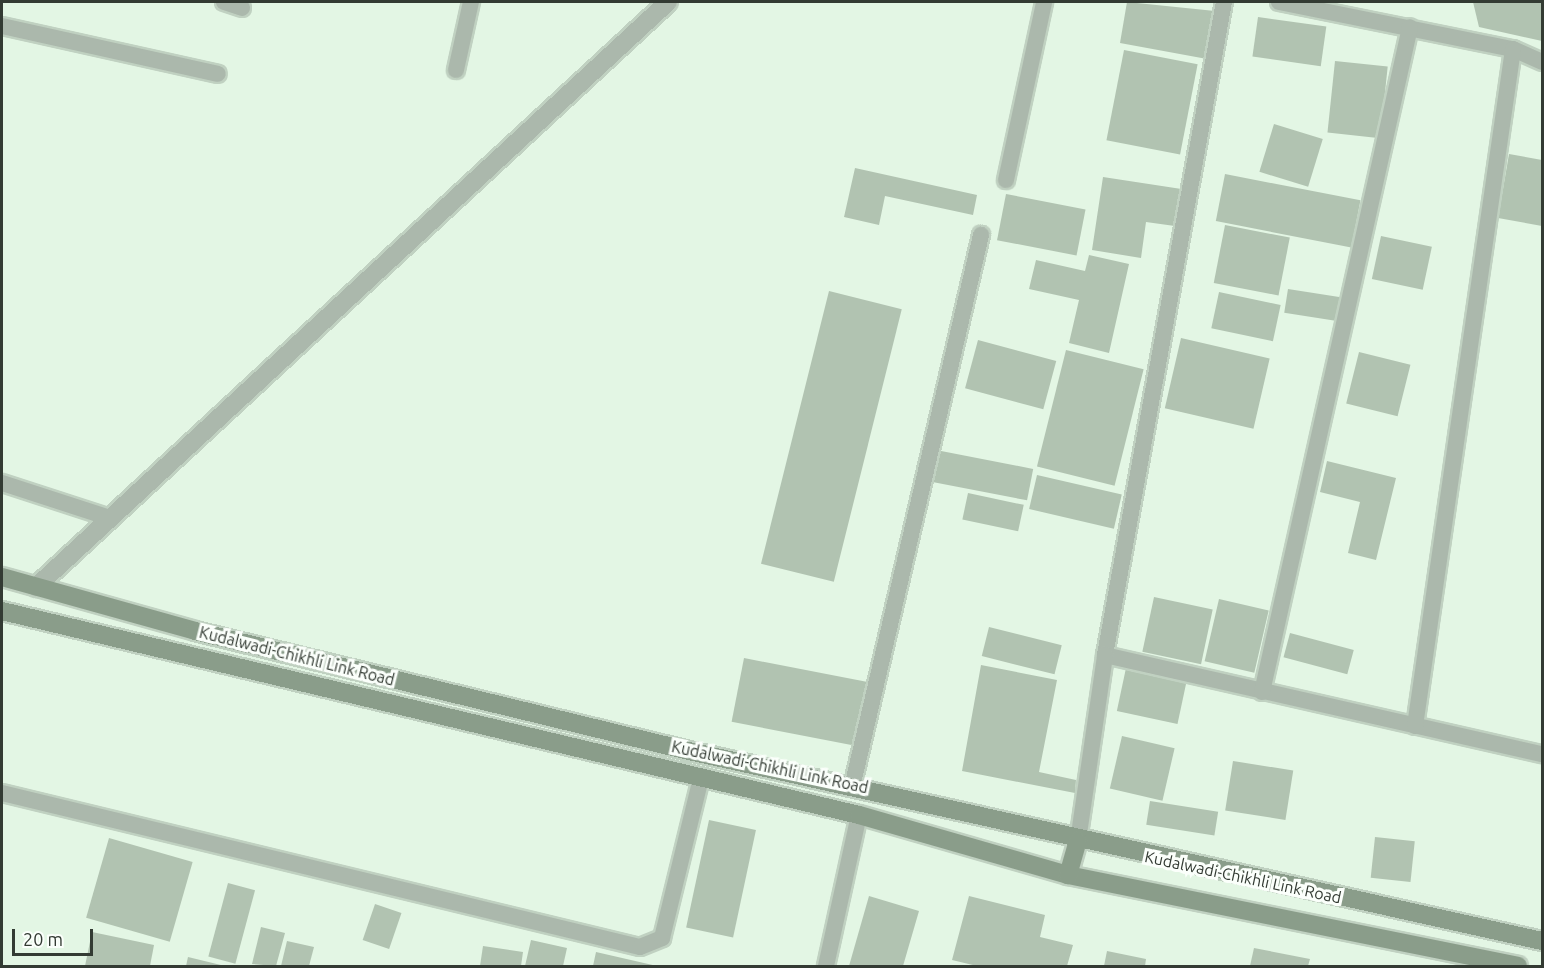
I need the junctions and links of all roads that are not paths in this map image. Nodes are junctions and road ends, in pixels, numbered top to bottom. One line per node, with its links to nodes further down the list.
1 (224, 2): 7 (lane)
2 (471, 2): 12 (lane)
3 (668, 2): 17 (street)
4 (1044, 2): 14 (lane)
5 (1224, 2): 21 (lane)
6 (1279, 2): 9 (lane)
7 (242, 8)
8 (2, 26): 13 (lane)
9 (1410, 27): 10 (lane); 22 (lane)
10 (1513, 48): 11 (lane); 23 (lane)
11 (1542, 62)
12 (456, 70)
13 (218, 74)
14 (1006, 180)
15 (981, 235): 26 (lane)
16 (2, 483): 17 (lane)
17 (110, 518): 19 (street)
18 (2, 577): 19 (main road, Kudalwadi-Chikhli Link Road)
19 (36, 587): 26 (main road, Kudalwadi-Chikhli Link Road)
20 (2, 611): 25 (main road, Kudalwadi-Chikhli Link Road)
21 (1105, 655): 22 (lane); 29 (lane)
22 (1262, 692): 23 (lane)
23 (1414, 726): 24 (lane)
24 (1542, 754)
25 (701, 778): 27 (lane); 28 (main road, Kudalwadi-Chikhli Link Road)
26 (853, 783): 29 (main road, Kudalwadi-Chikhli Link Road)
27 (2, 793)
28 (859, 815): 30 (main road, Kudalwadi-Chikhli Link Road); 32 (lane)
29 (1078, 841): 30 (main road); 31 (main road, Kudalwadi-Chikhli Link Road)
30 (1068, 874): 33 (main road, Kudalwadi-Chikhli Link Road)
31 (1542, 941)
32 (826, 966)
33 (1518, 966)

